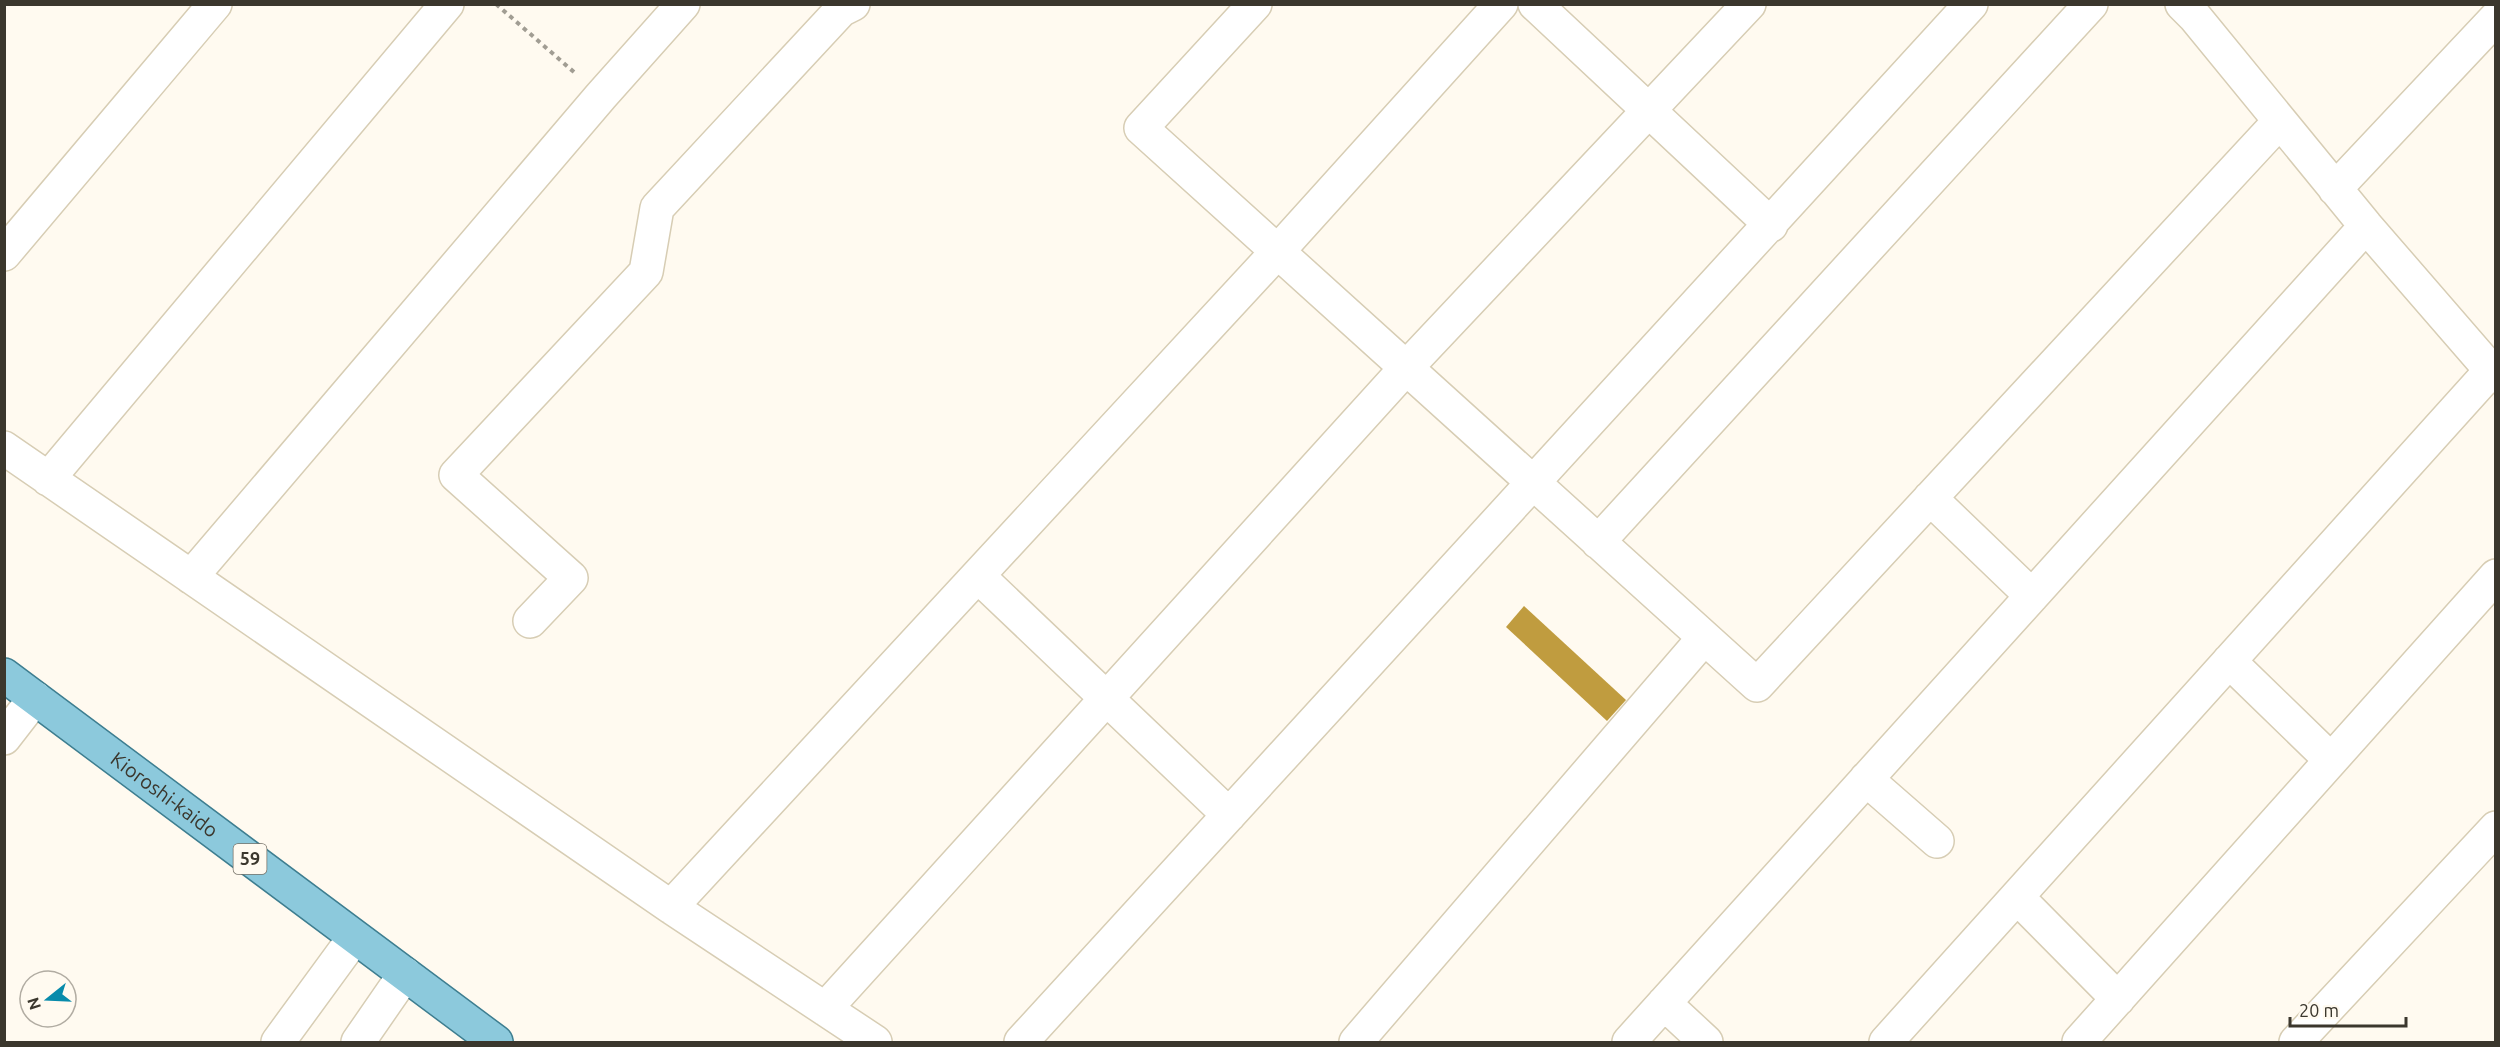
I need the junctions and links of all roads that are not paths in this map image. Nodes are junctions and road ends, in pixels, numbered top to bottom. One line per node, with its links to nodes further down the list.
1 (215, 4): 19 (street)
2 (447, 4): 23 (street)
3 (683, 4): 29 (street)
4 (853, 4): 31 (street)
5 (1256, 4): 18 (street)
6 (1501, 4): 18 (street)
7 (1535, 4): 13 (street)
8 (1749, 4): 13 (street)
9 (1971, 4): 16 (street)
10 (2091, 4): 26 (street)
11 (2195, 9): 14 (street)
12 (2496, 18): 15 (street)
13 (1648, 110): 16 (street); 20 (street)
14 (2280, 121): 15 (street); 25 (street)
15 (2335, 189): 17 (street)
16 (1771, 225): 24 (street)
17 (2366, 226): 21 (street); 30 (street)
18 (1278, 251): 20 (street); 27 (street)
19 (4, 254)
20 (1406, 368): 24 (street); 36 (street)
21 (2494, 370): 33 (street)
22 (4, 448): 23 (street)
23 (48, 479): 29 (street)
24 (1534, 483): 26 (street); 40 (street)
25 (1930, 498): 30 (street); 32 (street)
26 (1598, 542): 32 (street)
27 (978, 576): 36 (street); 44 (street)
28 (2496, 576): 38 (street)
29 (191, 577): 44 (street)
30 (2032, 596): 39 (street)
31 (530, 621)
32 (1704, 638): 55 (street)
33 (2229, 661): 38 (street); 43 (street)
34 (4, 675): 35 (main road, Kioroshi-kaido / 59)
35 (35, 698): 37 (street); 45 (main road, Kioroshi-kaido / 59)
36 (1107, 698): 40 (street); 49 (street)
37 (4, 738)
38 (2331, 760): 47 (street)
39 (1866, 779): 42 (street); 48 (street)
40 (1229, 815): 54 (street)
41 (2496, 828): 60 (street)
42 (1937, 842)
43 (2017, 897): 47 (street); 58 (street)
44 (671, 907): 49 (street)
45 (354, 938): 46 (main road, Kioroshi-kaido / 59); 50 (street)
46 (405, 975): 51 (street); 52 (main road, Kioroshi-kaido / 59)
47 (2118, 999): 59 (street)
48 (1664, 1003): 56 (street); 57 (street)
49 (825, 1009): 53 (street)
50 (278, 1042)
51 (358, 1042)
52 (495, 1042)
53 (875, 1042)
54 (1021, 1042)
55 (1356, 1042)
56 (1629, 1042)
57 (1706, 1042)
58 (1886, 1042)
59 (2079, 1042)
60 (2296, 1042)

